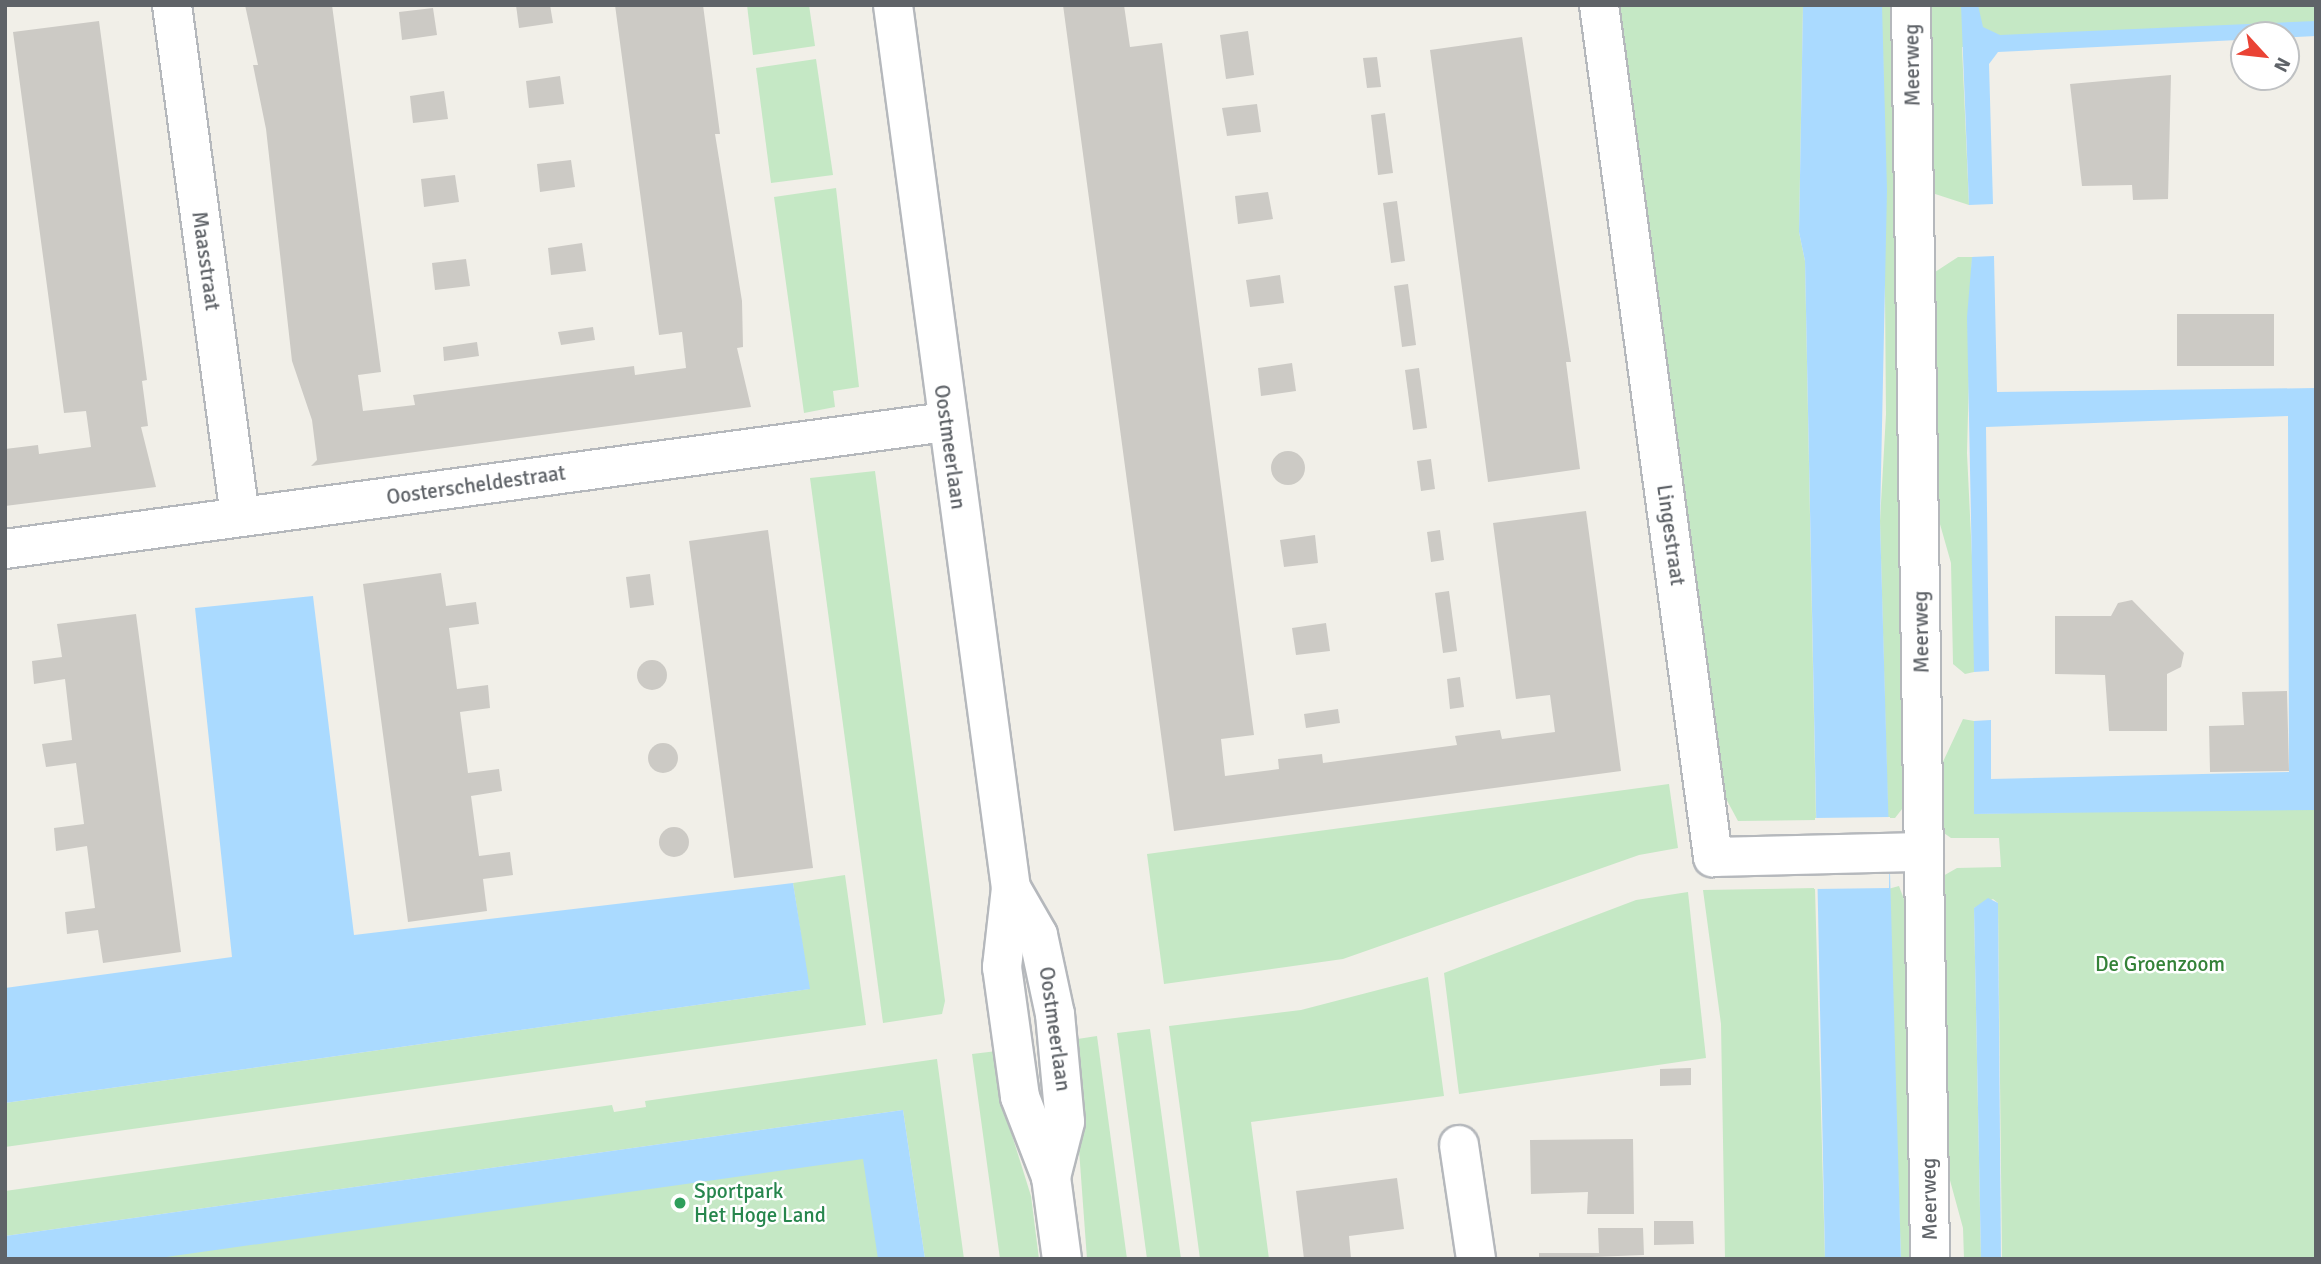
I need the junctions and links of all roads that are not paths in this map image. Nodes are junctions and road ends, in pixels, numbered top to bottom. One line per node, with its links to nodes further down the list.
1 (172, 5): 6 (street, Maasstraat)
2 (894, 5): 5 (street, Oostmeerlaan)
3 (1599, 5): 8 (street, Lingestraat)
4 (1912, 5): 8 (street, Meerweg)
5 (946, 422): 6 (street, Oosterscheldestraat); 10 (street, Oostmeerlaan)
6 (240, 517): 7 (street, Oosterscheldestraat)
7 (5, 549)
8 (1906, 852): 12 (street, Meerweg)
9 (1459, 1145): 11 (street)
10 (1062, 1259)
11 (1476, 1259)
12 (1930, 1259)

